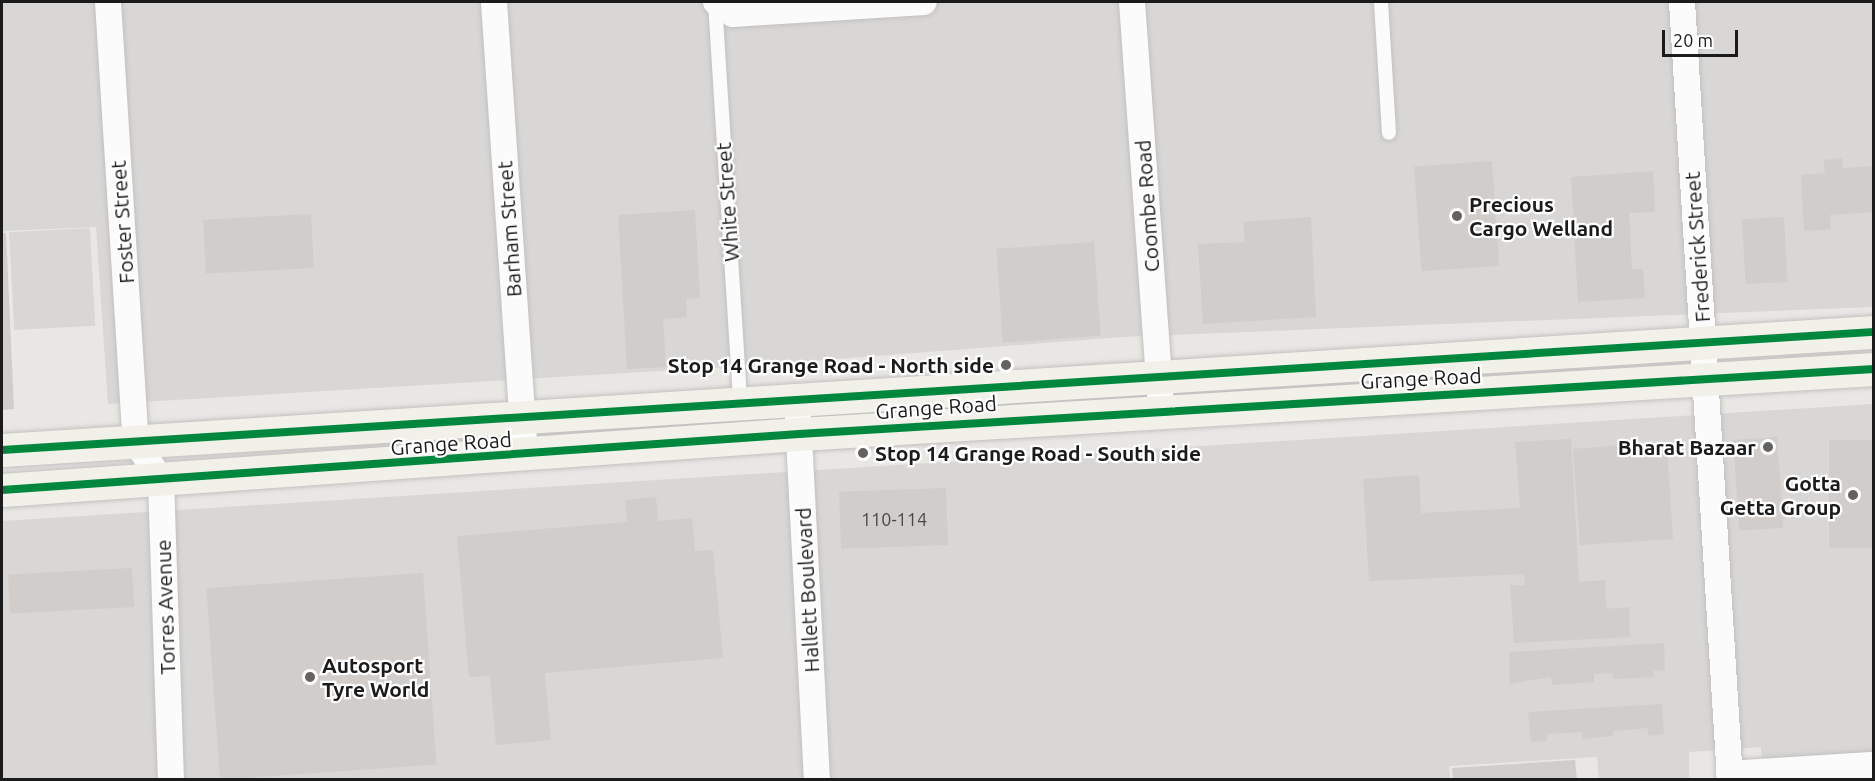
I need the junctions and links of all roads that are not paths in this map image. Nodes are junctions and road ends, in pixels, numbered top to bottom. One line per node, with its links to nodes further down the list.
1 (108, 2): 19 (street, Foster Street)
2 (494, 2): 17 (street, Barham Street)
3 (716, 2): 4 (street); 15 (lane, White Street)
4 (924, 2)
5 (1132, 2): 12 (street, Coombe Road)
6 (1381, 2): 8 (lane)
7 (1682, 2): 10 (street, Frederick Street)
8 (1389, 133)
9 (1874, 332): 10 (main road, Grange Road)
10 (1703, 342): 12 (main road, Grange Road); 13 (street, Frederick Street)
11 (1874, 369): 13 (main road, Grange Road)
12 (1159, 376): 14 (main road, Grange Road); 16 (street, Coombe Road)
13 (1706, 380): 16 (main road, Grange Road); 25 (street, Frederick Street)
14 (797, 400): 15 (main road, Grange Road); 18 (street, Hallett Boulevard)
15 (740, 403): 17 (main road, Grange Road)
16 (1161, 411): 18 (main road, Grange Road)
17 (521, 416): 19 (main road, Grange Road); 21 (street, Barham Street)
18 (799, 434): 21 (main road, Grange Road); 27 (street, Hallett Boulevard)
19 (136, 442): 20 (main road, Grange Road); 22 (street)
20 (2, 450)
21 (525, 456): 22 (main road, Grange Road)
22 (161, 480): 23 (main road, Grange Road); 26 (street, Torres Avenue)
23 (2, 490)
24 (1874, 765): 25 (street)
25 (1730, 777)
26 (171, 780)
27 (817, 780)

